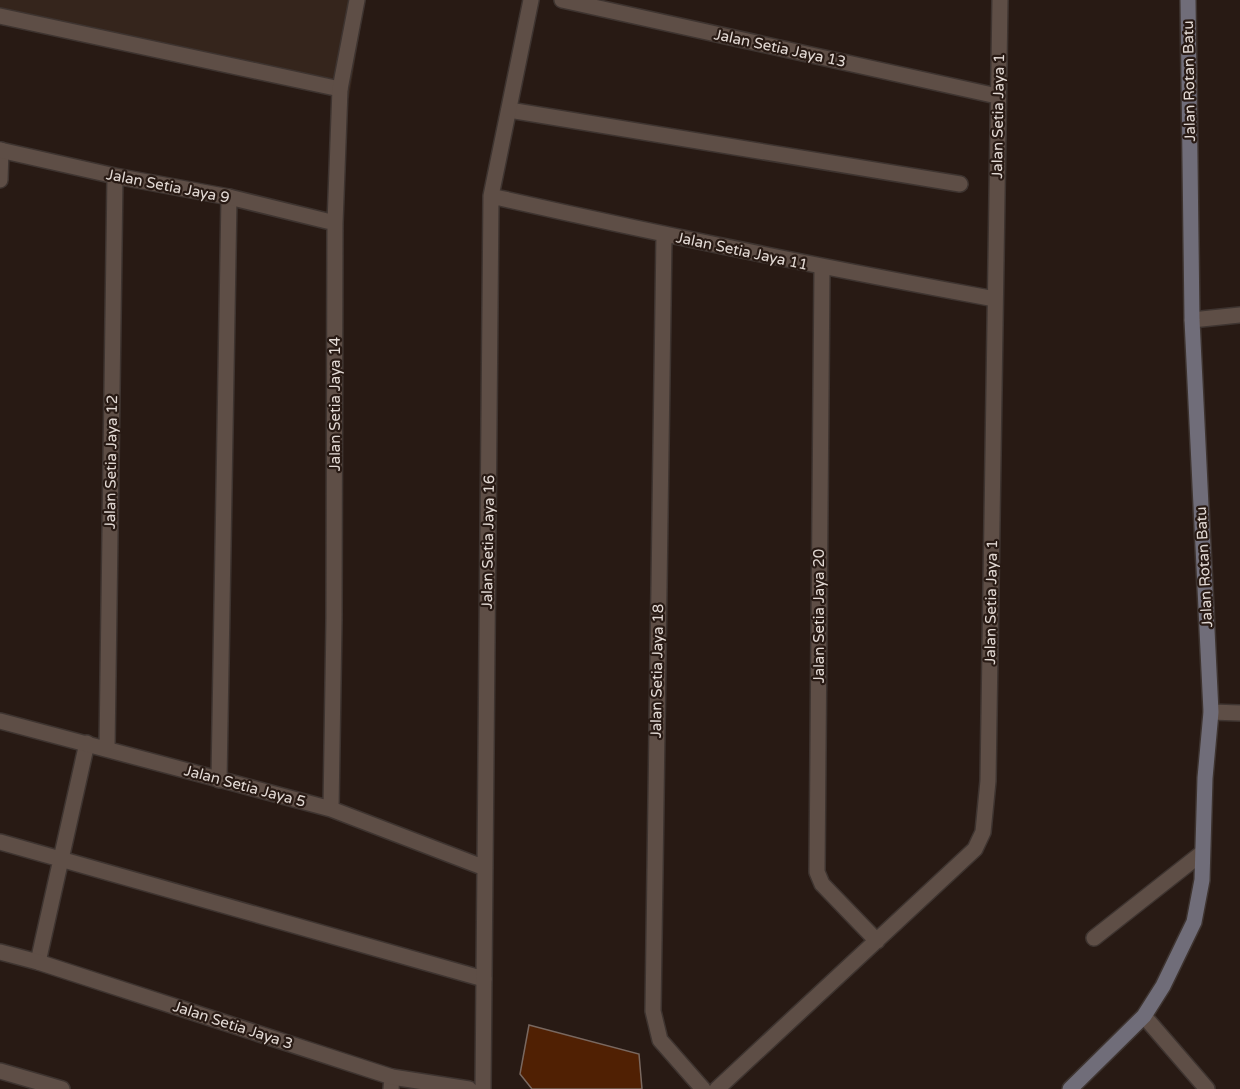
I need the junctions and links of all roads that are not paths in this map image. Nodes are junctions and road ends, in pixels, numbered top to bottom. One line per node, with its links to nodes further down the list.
1 (357, 0): 7 (street, Jalan Setia Jaya 14)
2 (531, 0): 9 (street, Jalan Setia Jaya 16)
3 (562, 0): 8 (street, Jalan Setia Jaya 13)
4 (1000, 0): 8 (street, Jalan Setia Jaya 1)
5 (1188, 0): 21 (street, Jalan Rotan Batu)
6 (0, 16): 7 (street)
7 (340, 89): 16 (street, Jalan Setia Jaya 14)
8 (997, 96): 19 (street, Jalan Setia Jaya 1)
9 (509, 110): 13 (street); 14 (street, Jalan Setia Jaya 16)
10 (0, 150): 11 (street, Jalan Setia Jaya 9); 12 (street)
11 (115, 176): 15 (street, Jalan Setia Jaya 9); 26 (street, Jalan Setia Jaya 12)
12 (0, 180)
13 (960, 184)
14 (491, 196): 17 (street, Jalan Setia Jaya 11); 32 (street, Jalan Setia Jaya 16)
15 (229, 197): 16 (street, Jalan Setia Jaya 9); 27 (street)
16 (335, 223): 28 (street, Jalan Setia Jaya 14)
17 (664, 235): 18 (street, Jalan Setia Jaya 11); 44 (street, Jalan Setia Jaya 18)
18 (822, 268): 19 (street, Jalan Setia Jaya 11); 34 (street, Jalan Setia Jaya 20)
19 (995, 299): 34 (street, Jalan Setia Jaya 1)
20 (1240, 315): 21 (street)
21 (1192, 320): 22 (street, Jalan Rotan Batu)
22 (1211, 712): 23 (street); 30 (street, Jalan Rotan Batu)
23 (1240, 713)
24 (0, 721): 25 (street, Jalan Setia Jaya 5)
25 (87, 743): 26 (street, Jalan Setia Jaya 5); 31 (street)
26 (107, 748): 27 (street, Jalan Setia Jaya 5)
27 (219, 780): 28 (street, Jalan Setia Jaya 5)
28 (331, 809): 32 (street, Jalan Setia Jaya 5)
29 (0, 842): 31 (street)
30 (1202, 853): 33 (street); 38 (street, Jalan Rotan Batu)
31 (61, 858): 36 (street); 37 (street)
32 (485, 868): 37 (street, Jalan Setia Jaya 16)
33 (1094, 938)
34 (877, 941): 45 (street, Jalan Setia Jaya 1)
35 (0, 952): 36 (street, Jalan Setia Jaya 3)
36 (38, 962): 40 (street, Jalan Setia Jaya 3)
37 (484, 979): 43 (street, Jalan Setia Jaya 16)
38 (1144, 1016): 46 (street, Jalan Rotan Batu); 47 (street)
39 (0, 1071): 41 (street)
40 (391, 1083): 42 (street, Jalan Setia Jaya 3)
41 (62, 1089)
42 (469, 1089)
43 (483, 1089)
44 (703, 1089)
45 (717, 1089)
46 (1070, 1089)
47 (1207, 1089)

